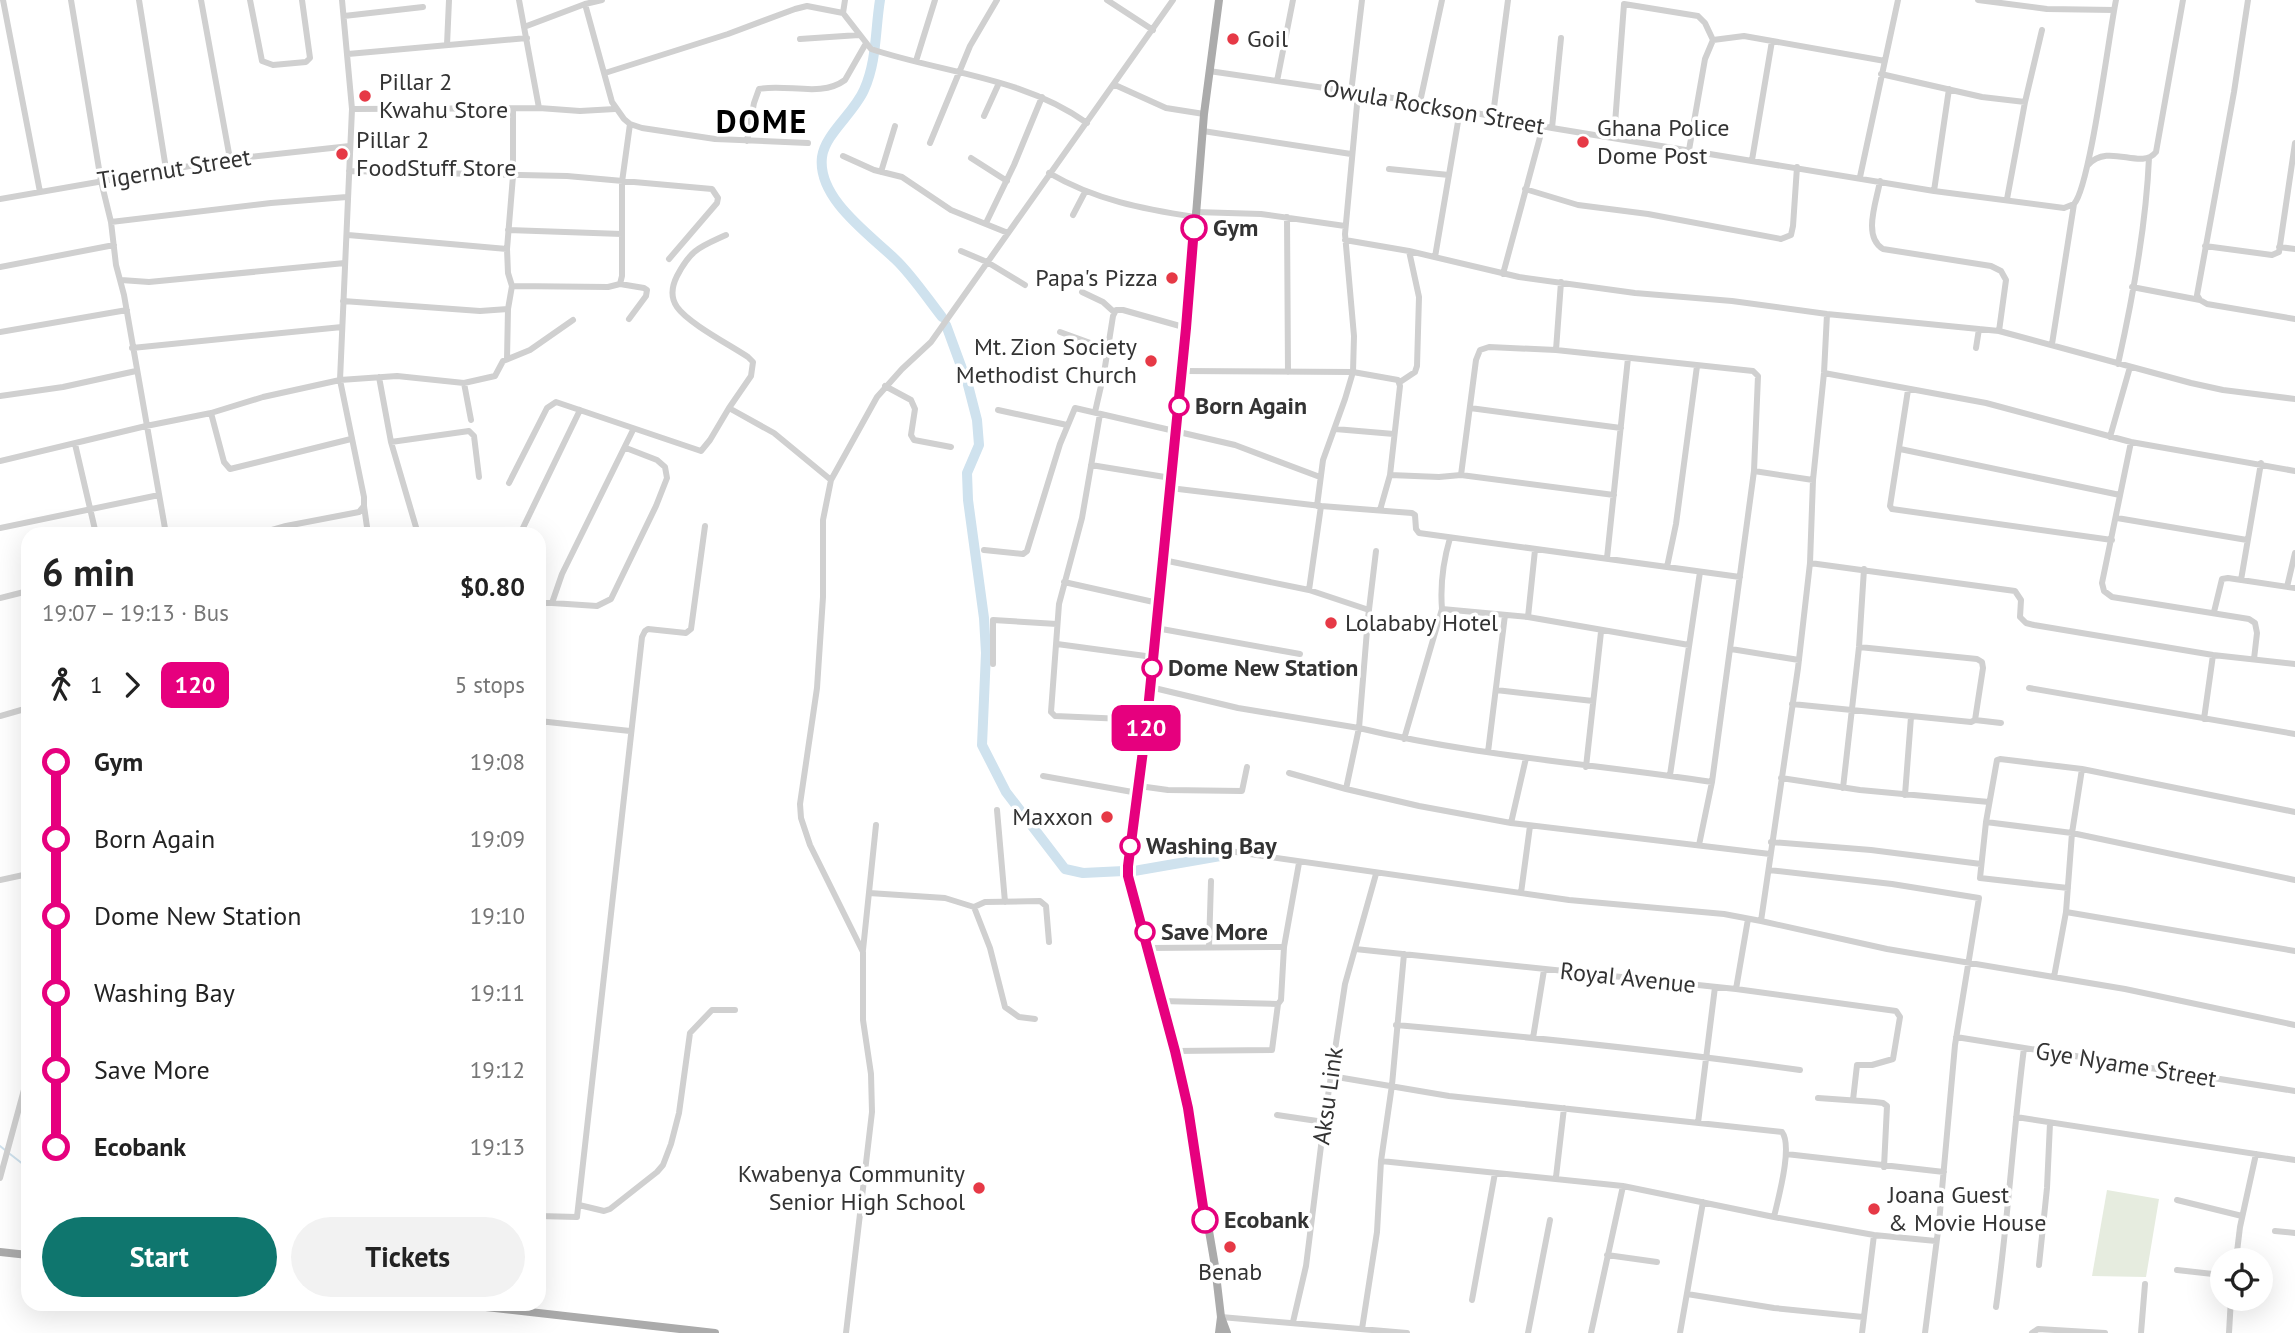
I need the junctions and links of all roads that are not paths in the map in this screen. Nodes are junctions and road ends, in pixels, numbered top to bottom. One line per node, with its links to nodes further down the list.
1 (3, 0): 102 (street)
2 (71, 0): 96 (street)
3 (139, 0): 88 (street)
4 (201, 0): 84 (street)
5 (250, 0): 6 (street)
6 (302, 0)
7 (342, 0): 32 (street)
8 (449, 0): 42 (street)
9 (519, 0): 33 (street)
10 (602, 0): 27 (street)
11 (791, 0): 29 (street)
12 (845, 0): 31 (street)
13 (935, 0): 45 (street)
14 (997, 0): 47 (street)
15 (1107, 0): 34 (street)
16 (1174, 0): 34 (street)
17 (1219, 0): 48 (main road)
18 (1293, 0): 51 (street)
19 (1362, 0): 55 (street)
20 (1442, 0): 57 (street)
21 (1508, 0): 66 (street)
22 (1898, 0): 46 (street)
23 (1978, 0): 30 (street)
24 (2116, 0): 30 (street)
25 (2183, 0): 82 (street)
26 (2248, 0): 121 (street)
27 (587, 2): 33 (street); 49 (street)
28 (423, 7): 32 (street)
29 (794, 9): 31 (street); 49 (street)
30 (2114, 9): 86 (street)
31 (843, 13): 36 (street)
32 (344, 16): 44 (street)
33 (524, 27): 37 (street)
34 (1153, 30): 53 (street)
35 (2042, 30): 58 (street)
36 (859, 35): 39 (street); 43 (street)
37 (527, 38): 42 (street); 60 (street)
38 (1561, 38): 71 (street)
39 (800, 39)
40 (1713, 40): 41 (street); 73 (street); 79 (street)
41 (1772, 41): 46 (street); 85 (street)
42 (447, 45): 44 (street)
43 (868, 47): 45 (street); 74 (street)
44 (348, 54): 59 (street)
45 (916, 61): 47 (street)
46 (1885, 61): 50 (street)
47 (959, 71): 52 (street); 76 (street)
48 (1209, 72): 51 (street, Owula Rockson Street); 64 (main road)
49 (605, 73): 62 (street)
50 (1881, 74): 54 (street); 95 (street)
51 (1277, 81): 55 (street, Owula Rockson Street)
52 (999, 83): 56 (street); 65 (street)
53 (1115, 85): 64 (street); 67 (street)
54 (1949, 89): 58 (street); 101 (street)
55 (1354, 93): 57 (street, Owula Rockson Street); 80 (street)
56 (1042, 97): 67 (street); 97 (street)
57 (1420, 102): 63 (street, Owula Rockson Street)
58 (2025, 102): 106 (street)
59 (352, 108): 61 (street); 78 (street)
60 (539, 108): 61 (street); 62 (street)
61 (513, 109): 94 (street)
62 (615, 109): 68 (street)
63 (1460, 110): 66 (street, Owula Rockson Street); 93 (street)
64 (1204, 114): 72 (main road)
65 (984, 116)
66 (1493, 116): 70 (street, Owula Rockson Street)
67 (1087, 123): 92 (street)
68 (630, 124): 74 (street); 99 (street)
69 (895, 126): 91 (street)
70 (1543, 126): 71 (street, Owula Rockson Street); 100 (street)
71 (1552, 128): 73 (street, Owula Rockson Street)
72 (1203, 131): 80 (street); 108 (main road)
73 (1614, 137): 79 (street, Owula Rockson Street)
74 (747, 141): 75 (street)
75 (808, 143)
76 (930, 143)
77 (2295, 143): 122 (street)
78 (350, 146): 84 (street, Tigernut Street); 90 (street)
79 (1689, 150): 85 (street, Owula Rockson Street)
80 (1351, 153): 113 (street)
81 (843, 156): 91 (street)
82 (2151, 157): 86 (street); 138 (street)
83 (971, 158): 97 (street)
84 (230, 159): 88 (street, Tigernut Street)
85 (1752, 160): 87 (street, Owula Rockson Street)
86 (2087, 166): 107 (street)
87 (1797, 167): 95 (street, Owula Rockson Street); 100 (street)
88 (166, 169): 96 (street, Tigernut Street)
89 (1389, 169): 93 (street)
90 (349, 171): 94 (street); 104 (street)
91 (881, 172): 112 (street)
92 (1049, 173): 103 (street); 115 (street)
93 (1449, 175): 127 (street)
94 (513, 176): 99 (street); 114 (street)
95 (1860, 177): 98 (street, Owula Rockson Street)
96 (101, 181): 102 (street, Tigernut Street); 111 (street)
97 (1007, 181): 112 (street)
98 (1880, 181): 101 (street, Owula Rockson Street); 152 (street)
99 (622, 182): 117 (street); 128 (street)
100 (1525, 189): 132 (street)
101 (1934, 191): 106 (street, Owula Rockson Street)
102 (40, 192): 105 (street, Tigernut Street)
103 (1085, 192): 108 (street); 109 (street)
104 (347, 197): 111 (street); 116 (street)
105 (0, 199)
106 (2007, 199): 107 (street, Owula Rockson Street)
107 (2074, 204): 155 (street)
108 (1195, 214): 110 (street); 150 (main road)
109 (1073, 215)
110 (1287, 216): 113 (street); 167 (street)
111 (111, 222): 120 (street)
112 (986, 223): 115 (street)
113 (1345, 226): 119 (street)
114 (508, 230): 117 (street); 123 (street)
115 (1008, 233): 130 (street)
116 (348, 234): 123 (street); 129 (street)
117 (622, 234): 135 (street)
118 (726, 236): 178 (street)
119 (1345, 240): 126 (street); 168 (street)
120 (114, 245): 131 (street); 133 (street)
121 (2205, 246): 122 (street); 140 (street)
122 (2279, 247): 124 (street)
123 (507, 248): 137 (street)
124 (2295, 249)
125 (961, 251): 130 (street)
126 (1409, 251): 127 (street); 172 (street)
127 (1435, 257): 132 (street)
128 (669, 259)
129 (345, 262): 133 (street); 141 (street)
130 (987, 262): 136 (street); 174 (street)
131 (0, 267)
132 (1503, 274): 134 (street)
133 (121, 280): 143 (street)
134 (1561, 282): 145 (street); 159 (street)
135 (620, 284): 137 (street); 146 (street)
136 (1025, 285)
137 (512, 286): 142 (street)
138 (2132, 287): 140 (street); 162 (street)
139 (1082, 292): 144 (street)
140 (2200, 300): 147 (street)
141 (343, 301): 142 (street); 149 (street)
142 (508, 309): 161 (street)
143 (127, 310): 153 (street); 156 (street)
144 (1114, 312): 150 (street); 158 (street)
145 (1827, 314): 151 (street); 169 (street)
146 (629, 319)
147 (2295, 319)
148 (573, 320): 161 (street)
149 (342, 327): 156 (street); 171 (street)
150 (1186, 328): 166 (main road)
151 (1979, 329): 152 (street); 157 (street)
152 (1999, 331): 155 (street)
153 (0, 332)
154 (1060, 332): 158 (street)
155 (2052, 344): 162 (street)
156 (132, 348): 165 (street)
157 (1976, 348)
158 (1107, 349): 183 (street)
159 (1556, 349): 160 (street); 179 (street)
160 (1628, 358): 163 (street); 187 (street)
161 (507, 359): 173 (street)
162 (2118, 364): 164 (street)
163 (1697, 366): 203 (street); 240 (street)
164 (2130, 367): 177 (street); 192 (street)
165 (136, 371): 176 (street); 186 (street)
166 (1182, 371): 167 (street); 190 (main road)
167 (1289, 372): 168 (street)
168 (1353, 372): 172 (street); 188 (street)
169 (1824, 373): 175 (street); 211 (street)
170 (380, 377): 171 (street); 173 (street); 194 (street)
171 (340, 380): 182 (street); 193 (street)
172 (1400, 382): 191 (street)
173 (464, 383): 184 (street)
174 (885, 386): 197 (street); 210 (street)
175 (1908, 390): 192 (street); 199 (street)
176 (0, 396)
177 (2295, 399)
178 (729, 408): 189 (street); 210 (street)
179 (1470, 408): 187 (street); 206 (street)
180 (580, 410): 189 (street); 212 (street); 228 (street)
181 (998, 410): 185 (street)
182 (211, 413): 186 (street); 193 (street)
183 (1097, 413): 185 (street); 190 (street); 202 (street)
184 (471, 420)
185 (1067, 425): 233 (street)
186 (146, 426): 196 (street); 214 (street)
187 (1621, 428): 215 (street)
188 (1335, 429): 191 (street); 208 (street)
189 (634, 430): 198 (street)
190 (1176, 431): 208 (street); 209 (main road)
191 (1394, 434): 205 (street)
192 (2110, 437): 195 (street)
193 (351, 439): 217 (street)
194 (391, 442): 207 (street); 227 (street)
195 (2131, 442): 201 (street); 216 (street)
196 (75, 443): 200 (street); 219 (street)
197 (951, 447)
198 (626, 448): 252 (street); 252 (street)
199 (1900, 449): 216 (street); 231 (street)
200 (0, 461)
201 (2261, 463): 204 (street); 232 (street)
202 (1091, 465): 209 (street); 245 (street)
203 (1754, 471): 211 (street); 243 (street)
204 (2295, 471)
205 (1390, 475): 206 (street); 220 (street)
206 (1461, 475): 215 (street)
207 (479, 477)
208 (1320, 477): 218 (street)
209 (1171, 478): 213 (main road)
210 (831, 480): 339 (street)
211 (1813, 480): 239 (street)
212 (509, 483)
213 (1170, 488): 218 (street); 238 (main road)
214 (159, 495): 219 (street); 224 (street)
215 (1614, 495): 237 (street)
216 (2120, 495): 221 (street)
217 (364, 506): 225 (street); 226 (street)
218 (1319, 506): 220 (street); 248 (street)
219 (89, 510): 223 (street); 229 (street)
220 (1380, 510): 230 (street)
221 (2117, 519): 231 (street); 232 (street)
222 (705, 526): 288 (street)
223 (94, 527)
224 (165, 527)
225 (282, 527)
226 (367, 527)
227 (416, 527)
228 (523, 527)
229 (0, 528)
230 (1450, 538): 234 (street); 254 (street)
231 (2112, 540): 256 (street)
232 (2247, 540): 244 (street)
233 (984, 550)
234 (1535, 550): 237 (street); 258 (street)
235 (1376, 551): 255 (street)
236 (2295, 553): 246 (street)
237 (1607, 558): 240 (street)
238 (1163, 559): 248 (street); 253 (main road)
239 (1810, 563): 241 (street); 270 (street)
240 (1667, 567): 242 (street)
241 (1864, 569): 264 (street); 267 (street)
242 (1700, 572): 243 (street); 263 (street)
243 (1740, 577): 265 (street)
244 (2241, 580): 246 (street); 256 (street)
245 (1064, 582): 253 (street); 259 (street)
246 (2287, 587): 247 (street)
247 (2295, 588)
248 (1309, 590): 255 (street)
249 (21, 593): 250 (street)
250 (0, 598)
251 (546, 603): 252 (street)
252 (552, 603)
253 (1158, 603): 260 (main road)
254 (1442, 609): 257 (street); 290 (street)
255 (1369, 610): 287 (street)
256 (2214, 612): 269 (street)
257 (1505, 615): 258 (street); 275 (street)
258 (1528, 617): 261 (street)
259 (1057, 624): 262 (street); 271 (street)
260 (1156, 628): 266 (street); 268 (main road)
261 (1601, 632): 263 (street); 276 (street)
262 (1057, 644): 268 (street); 283 (street)
263 (1689, 645): 297 (street)
264 (1859, 647): 279 (street); 284 (street)
265 (1731, 649): 270 (street); 300 (street)
266 (1300, 654)
267 (2213, 655): 269 (street); 282 (street)
268 (1153, 657): 273 (main road)
269 (2254, 659): 272 (street)
270 (1799, 660): 277 (street)
271 (993, 664)
272 (2295, 664)
273 (1150, 687): 283 (main road); 287 (street)
274 (2029, 688): 282 (street)
275 (1496, 690): 276 (street); 291 (street)
276 (1594, 701): 294 (street)
277 (1793, 705): 279 (street); 299 (street)
278 (21, 710): 280 (street)
279 (1852, 711): 281 (street); 301 (street)
280 (0, 716)
281 (1911, 717): 284 (street); 304 (street)
282 (2204, 719): 289 (street)
283 (1147, 720): 302 (main road)
284 (1975, 720): 286 (street)
285 (546, 722): 288 (street)
286 (2001, 723)
287 (1359, 728): 290 (street); 303 (street)
288 (630, 731): 382 (street)
289 (2295, 734)
290 (1404, 739): 291 (street)
291 (1488, 752): 292 (street)
292 (1525, 758): 294 (street); 309 (street)
293 (1247, 767): 302 (street)
294 (1586, 767): 297 (street)
295 (2082, 769): 305 (street); 307 (street); 312 (street)
296 (1289, 773): 303 (street)
297 (1670, 775): 300 (street)
298 (1043, 776): 302 (street)
299 (1781, 778): 301 (street); 313 (street)
300 (1712, 782): 314 (street)
301 (1843, 788): 304 (street)
302 (1138, 789): 336 (main road)
303 (1346, 789): 309 (street)
304 (1905, 795): 305 (street)
305 (1989, 802): 308 (street)
306 (997, 810): 328 (street)
307 (2295, 812)
308 (1986, 822): 312 (street); 318 (street)
309 (1511, 823): 311 (street)
310 (876, 825): 326 (street)
311 (1530, 826): 314 (street); 327 (street)
312 (2072, 833): 323 (street); 325 (street)
313 (1771, 842): 316 (street); 318 (street)
314 (1699, 845): 316 (street)
315 (1229, 851): 317 (street)
316 (1770, 855): 319 (street)
317 (1299, 863): 320 (street); 335 (street)
318 (1981, 864): 325 (street)
319 (1769, 870): 332 (street); 341 (street)
320 (1376, 874): 327 (street); 337 (street, Aksu Link)
321 (21, 876): 322 (street)
322 (0, 880)
323 (2295, 880)
324 (1211, 881): 334 (street)
325 (2068, 888): 330 (street)
326 (869, 893): 329 (street); 339 (street)
327 (1521, 893): 331 (street)
328 (1005, 902): 329 (street); 333 (street)
329 (974, 907): 349 (street)
330 (2066, 912): 338 (street); 343 (street)
331 (1748, 919): 332 (street); 345 (street)
332 (1761, 921): 341 (street)
333 (1049, 942)
334 (1209, 947): 335 (street); 336 (street)
335 (1284, 947): 347 (street)
336 (1149, 948): 346 (main road)
337 (1355, 949): 340 (street, Royal Avenue); 358 (street, Aksu Link)
338 (2295, 951)
339 (863, 952): 411 (street)
340 (1404, 954): 342 (street, Royal Avenue); 351 (street)
341 (1969, 962): 343 (street); 352 (street)
342 (1544, 970): 344 (street, Royal Avenue); 353 (street)
343 (2054, 976): 350 (street)
344 (1715, 987): 345 (street, Royal Avenue); 356 (street)
345 (1736, 989): 362 (street, Royal Avenue)
346 (1161, 1001): 347 (street); 355 (main road)
347 (1278, 1004): 355 (street)
348 (735, 1010): 382 (street)
349 (1035, 1019)
350 (2295, 1024)
351 (1396, 1025): 353 (street); 359 (street)
352 (1956, 1037): 354 (street, Gye Nyame Street); 375 (street)
353 (1533, 1038): 356 (street)
354 (2024, 1048): 360 (street, Gye Nyame Street); 366 (street)
355 (1175, 1051): 405 (main road)
356 (1705, 1057): 357 (street); 368 (street)
357 (1800, 1070)
358 (1331, 1076): 359 (street); 367 (street, Aksu Link)
359 (1392, 1085): 364 (street); 373 (street)
360 (2295, 1091)
361 (1818, 1098): 362 (street)
362 (1853, 1100): 374 (street)
363 (21, 1101): 378 (street)
364 (1564, 1108): 368 (street); 377 (street)
365 (1277, 1115): 367 (street)
366 (2016, 1116): 369 (street); 402 (street)
367 (1324, 1122): 407 (street, Aksu Link)
368 (1698, 1123): 370 (street)
369 (2050, 1123): 371 (street); 396 (street)
370 (1786, 1154): 374 (street); 385 (street)
371 (2256, 1154): 372 (street); 384 (street)
372 (2295, 1160)
373 (1381, 1161): 376 (street); 408 (street)
374 (1884, 1167): 375 (street)
375 (1944, 1172): 390 (street)
376 (1495, 1173): 377 (street); 401 (street)
377 (1556, 1177): 379 (street)
378 (0, 1178)
379 (1623, 1186): 381 (street); 394 (street)
380 (2177, 1200): 384 (street)
381 (1703, 1202): 385 (street); 400 (street)
382 (579, 1205): 383 (street)
383 (546, 1216)
384 (2242, 1216): 391 (street)
385 (1774, 1217): 389 (street)
386 (1550, 1220): 415 (street)
387 (2275, 1231): 388 (street)
388 (2295, 1233)
389 (1874, 1235): 390 (street); 406 (street)
390 (1936, 1241): 419 (street)
391 (2237, 1248)
392 (0, 1252): 393 (main road)
393 (21, 1254)
394 (1607, 1255): 395 (street); 416 (street)
395 (1657, 1262)
396 (2039, 1265)
397 (2177, 1270): 398 (street)
398 (2210, 1274)
399 (2145, 1284): 422 (street)
400 (1687, 1294): 406 (street); 417 (street)
401 (1472, 1300)
402 (1996, 1307)
403 (523, 1311): 409 (main road)
404 (2230, 1311): 423 (street)
405 (1221, 1317): 407 (street); 412 (main road); 413 (main road)
406 (1864, 1317): 418 (street)
407 (1293, 1322): 408 (street)
408 (1363, 1329): 414 (street)
409 (680, 1331): 410 (main road)
410 (715, 1333)
411 (846, 1333)
412 (1219, 1333)
413 (1227, 1333)
414 (1406, 1333)
415 (1528, 1333)
416 (1591, 1333)
417 (1680, 1333)
418 (1861, 1333)
419 (1925, 1333)
420 (2032, 1333): 421 (street)
421 (2105, 1333)
422 (2141, 1333)
423 (2229, 1333)

